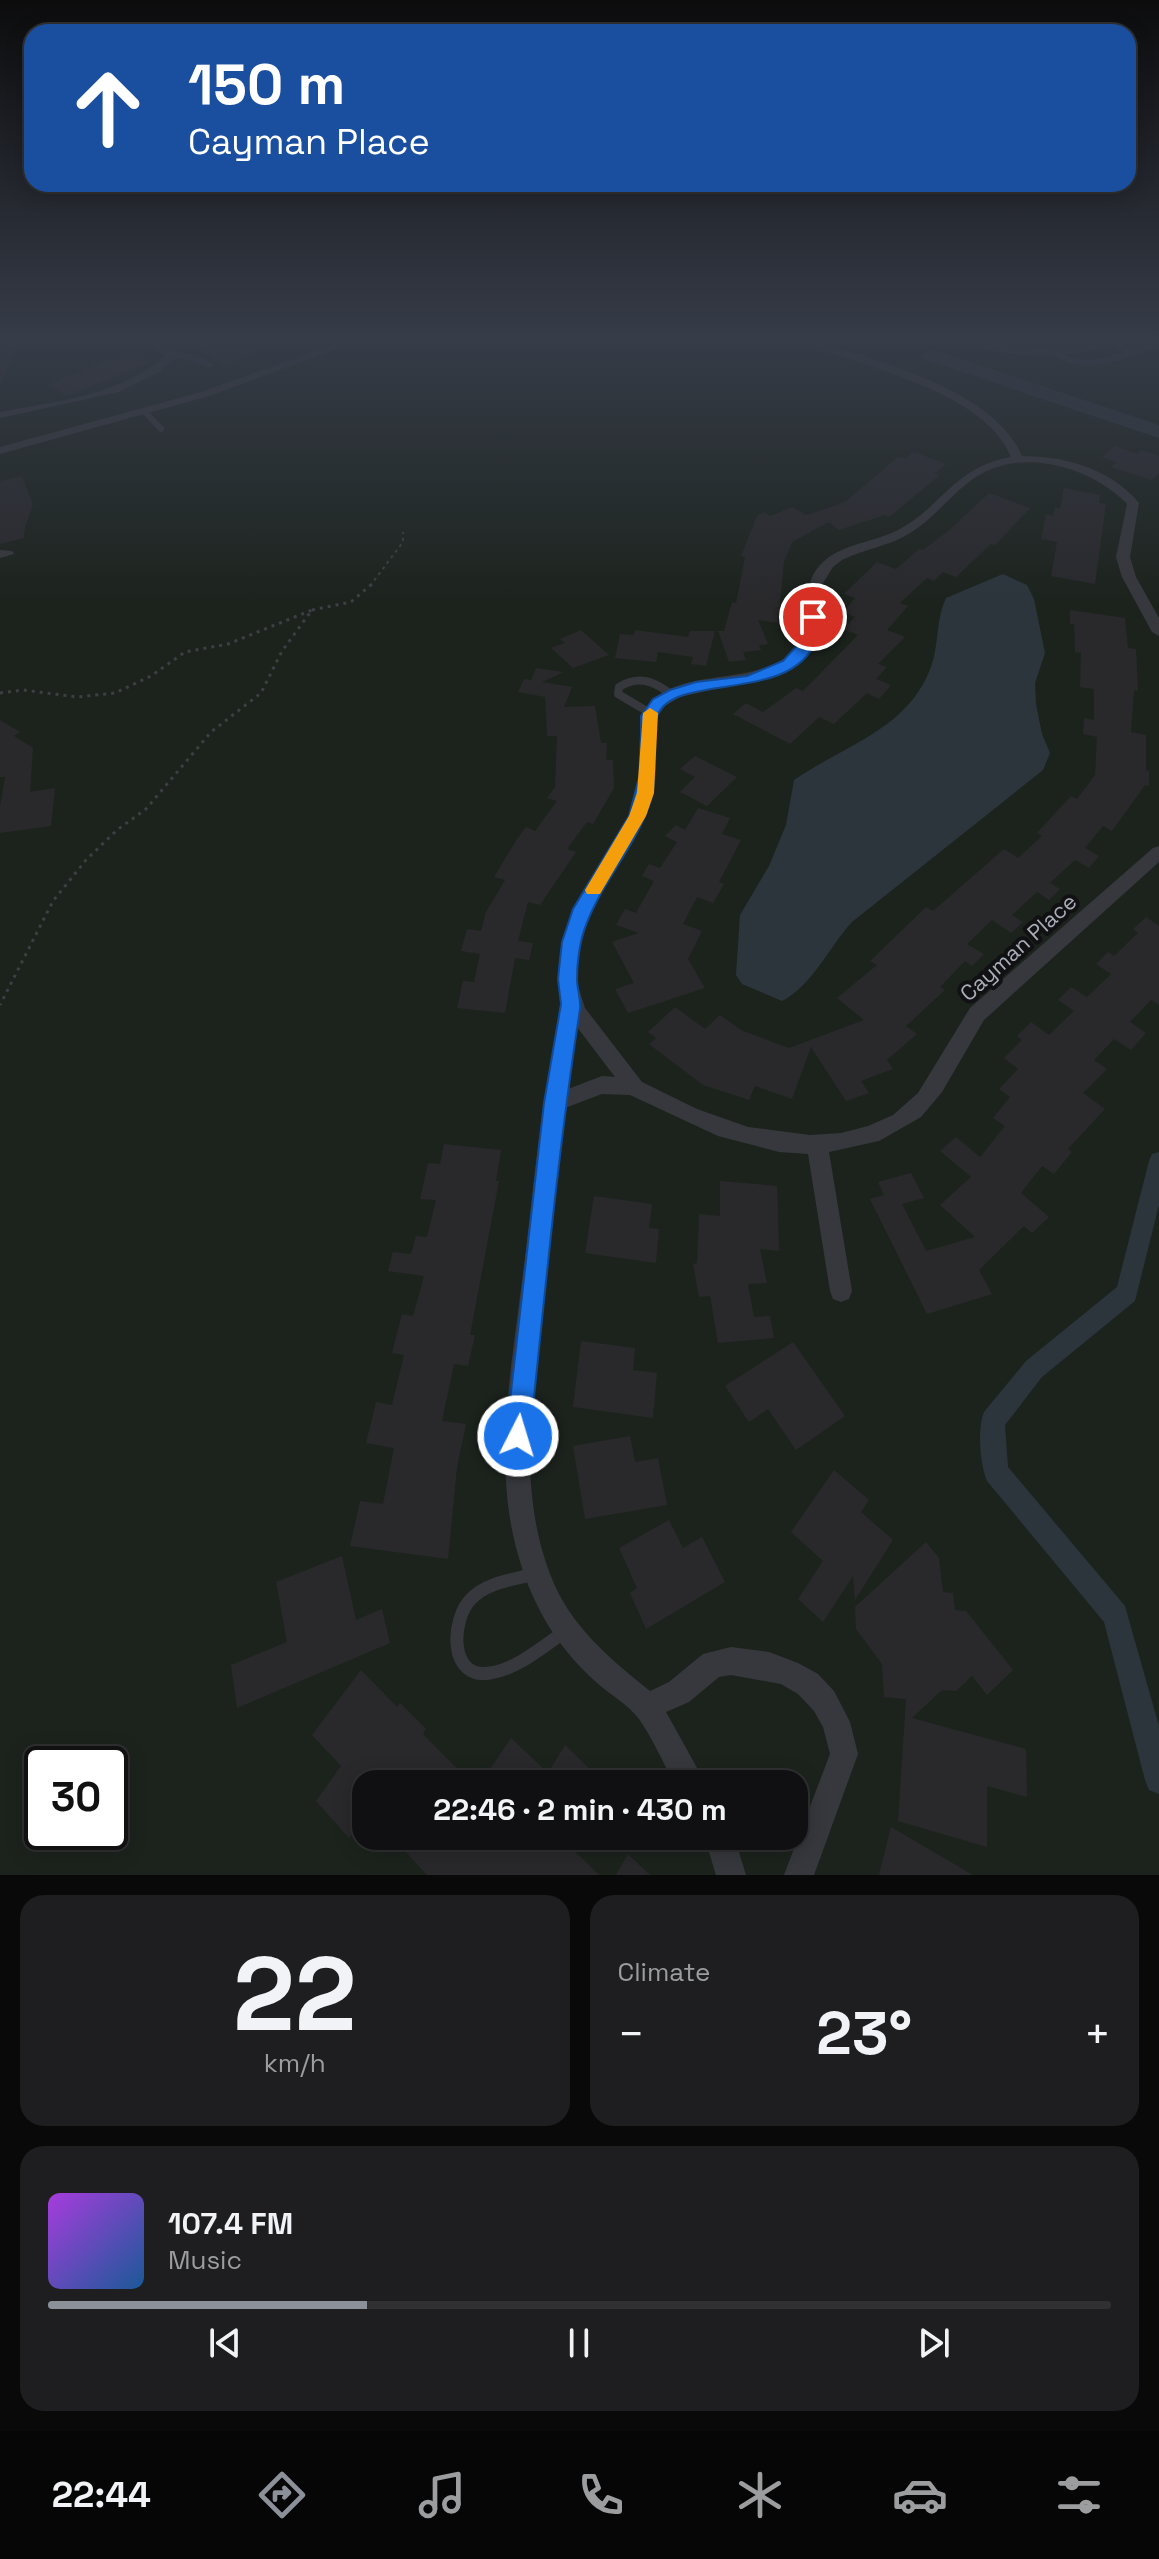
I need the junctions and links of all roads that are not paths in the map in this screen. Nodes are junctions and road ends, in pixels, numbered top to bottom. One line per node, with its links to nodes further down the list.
1 (48, 428): 4 (street)
2 (88, 428): 4 (street)
3 (997, 428): 6 (street)
4 (55, 438): 5 (street)
5 (0, 451)
6 (1018, 460): 7 (street); 8 (street)
7 (1159, 632)
8 (672, 695): 9 (street); 9 (lane)
9 (650, 713): 11 (street)
10 (1159, 852): 14 (street, Cayman Place)
11 (571, 1004): 12 (street, Cayman Place); 13 (street)
12 (633, 1087): 13 (street); 14 (street, Cayman Place)
13 (554, 1103): 16 (street)
14 (817, 1143): 15 (street)
15 (841, 1291)
16 (537, 1573): 17 (street); 17 (lane)
17 (566, 1631): 18 (street)
18 (647, 1706): 19 (street); 22 (street)
19 (683, 1770)
20 (723, 1850): 21 (street)
21 (731, 1875)
22 (799, 1875)

